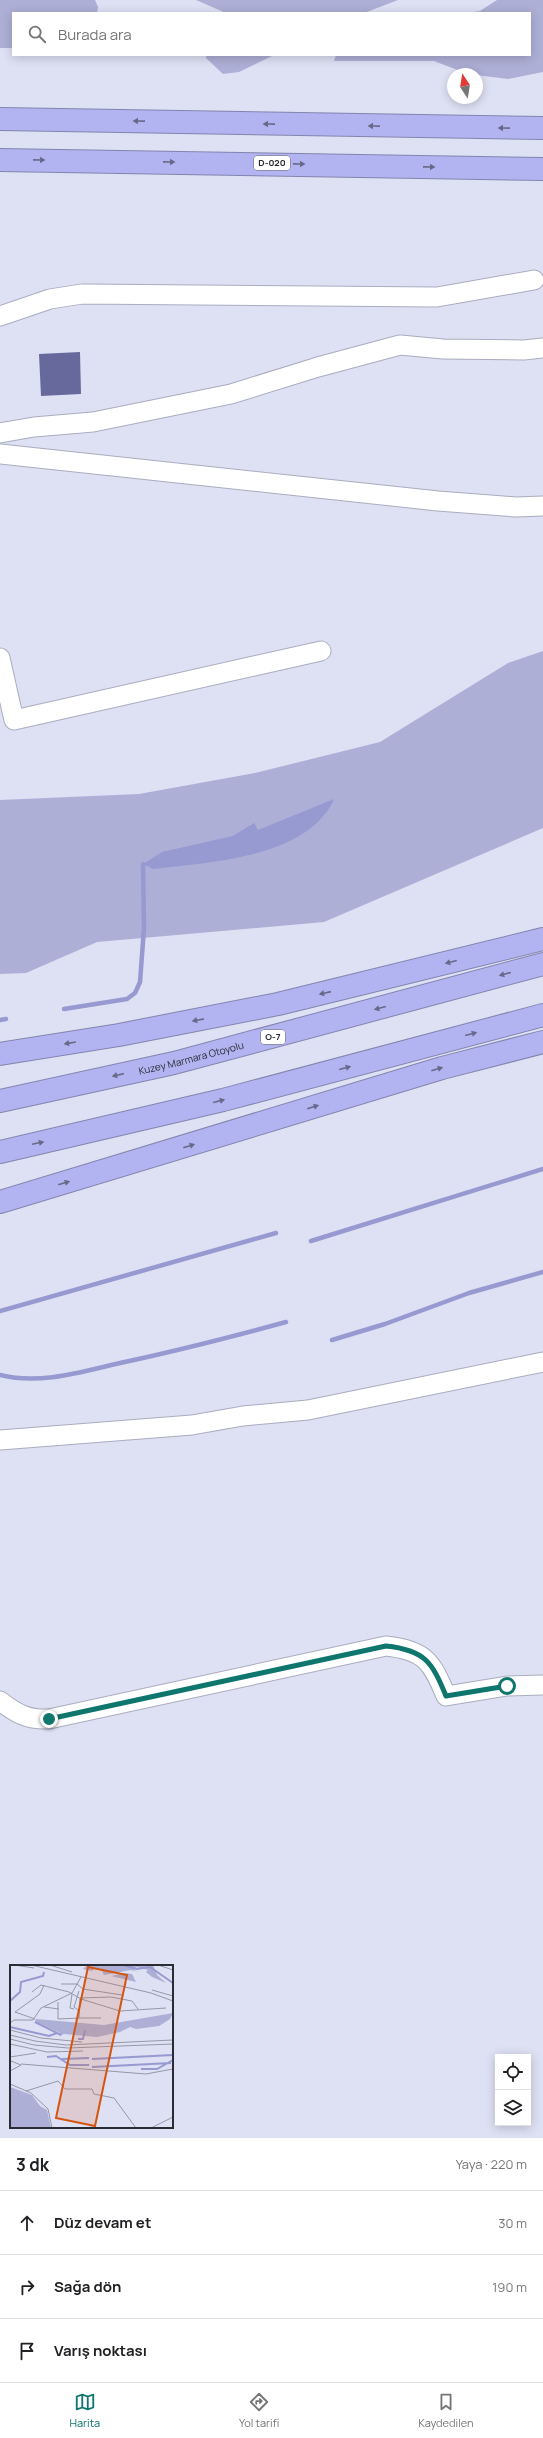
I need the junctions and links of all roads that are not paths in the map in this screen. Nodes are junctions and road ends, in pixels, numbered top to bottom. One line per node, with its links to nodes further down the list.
1 (0, 119): 2 (highway, one-way to 1)
2 (543, 128)
3 (0, 160): 4 (highway, D-020, one-way to 4)
4 (543, 169)
5 (534, 280): 6 (street)
6 (0, 316)
7 (543, 348): 8 (street)
8 (0, 433)
9 (0, 454): 10 (street)
10 (543, 506)
11 (320, 651): 13 (street)
12 (0, 658): 13 (street)
13 (7, 725)
14 (543, 939): 18 (highway, one-way to 18)
15 (543, 964): 19 (highway, Kuzey Marmara Otoyolu / O-7, one-way to 19)
16 (543, 1015): 20 (highway, one-way to 16)
17 (543, 1042): 21 (highway, one-way to 17)
18 (0, 1054)
19 (0, 1101)
20 (0, 1152)
21 (41, 1190): 22 (highway); 23 (highway)
22 (0, 1202)
23 (0, 1209)
24 (543, 1362): 25 (street)
25 (0, 1440)
26 (543, 1685): 27 (street)
27 (0, 1700)

